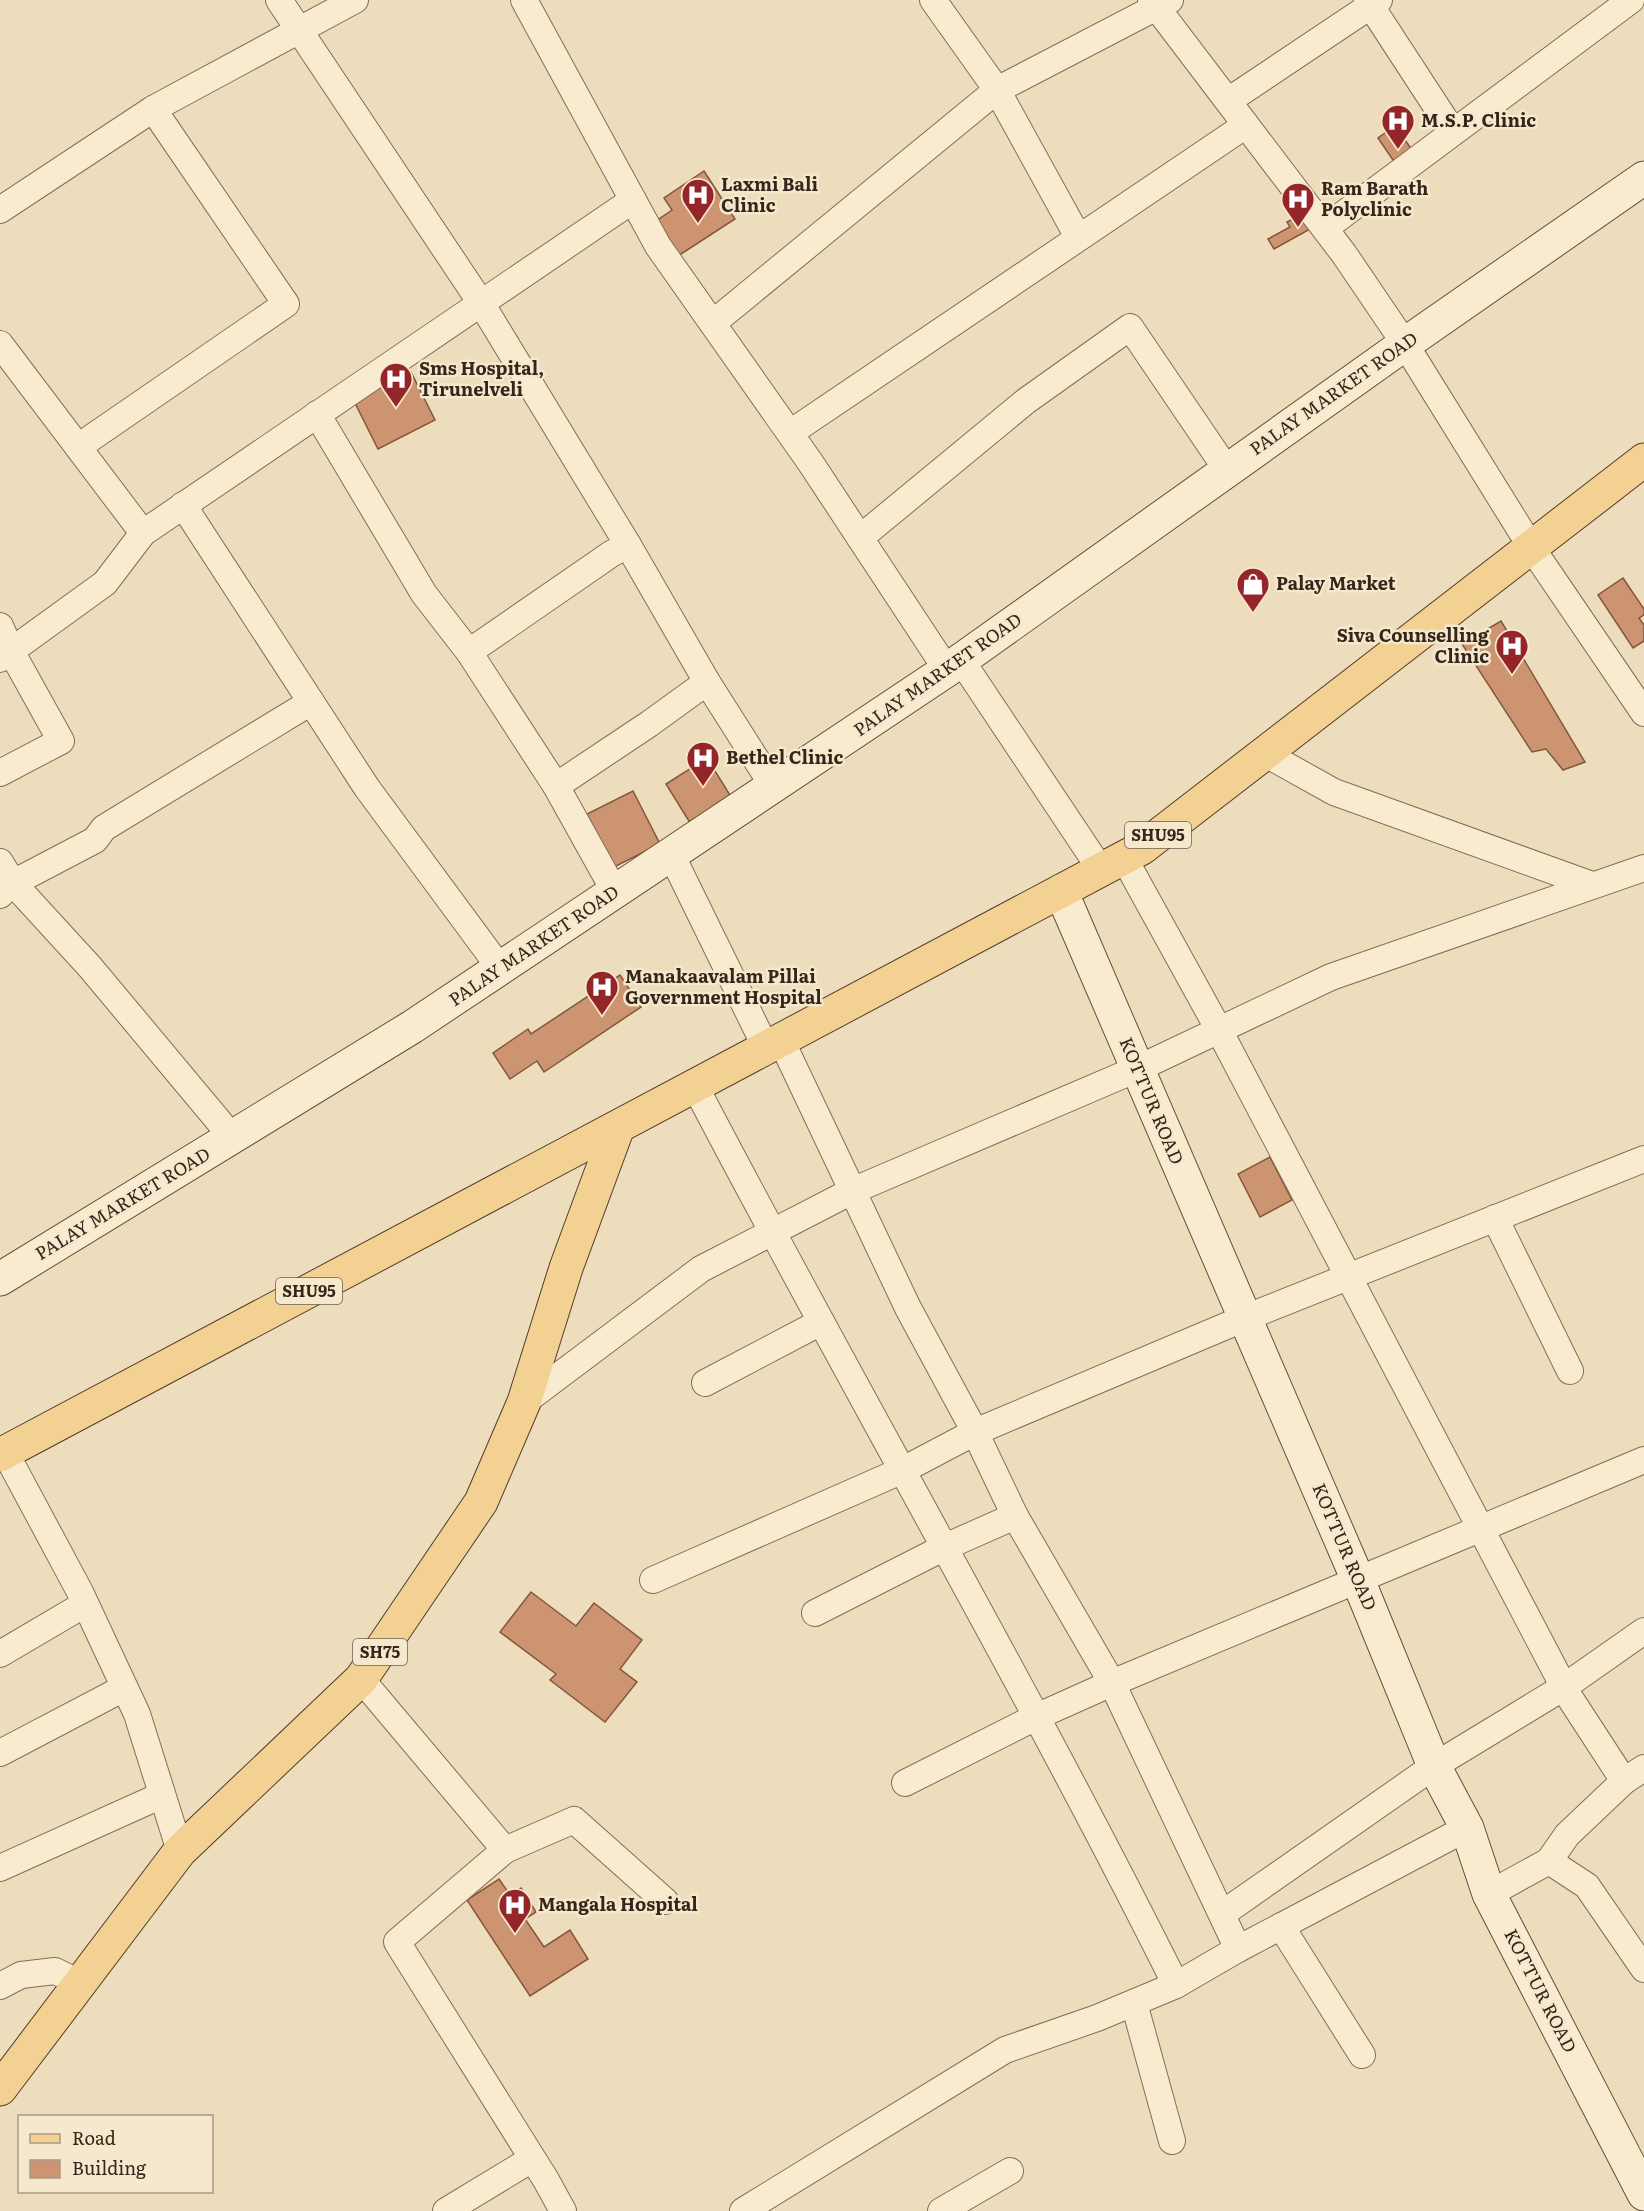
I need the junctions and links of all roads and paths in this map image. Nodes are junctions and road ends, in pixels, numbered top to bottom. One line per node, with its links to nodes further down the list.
1 (279, 0): 8 (street)
2 (355, 0): 8 (street)
3 (524, 0): 15 (street)
4 (933, 0): 9 (street)
5 (1631, 0): 13 (street)
6 (1159, 2): 9 (street); 10 (street)
7 (1372, 2): 10 (street); 13 (street)
8 (300, 29): 11 (street); 19 (street)
9 (997, 90): 18 (street); 20 (street)
10 (1228, 101): 12 (street)
11 (153, 109): 16 (street); 25 (street)
12 (1246, 125): 17 (street); 18 (street)
13 (1453, 132): 17 (street)
14 (1644, 178): 22 (street, PALAY MARKET ROAD)
15 (633, 200): 19 (street); 20 (street)
16 (0, 210)
17 (1325, 228): 22 (street)
18 (1078, 237): 24 (street)
19 (481, 303): 23 (street); 31 (street)
20 (713, 324): 24 (street)
21 (0, 344): 25 (street)
22 (1405, 344): 27 (street, PALAY MARKET ROAD); 32 (street)
23 (317, 414): 28 (street); 34 (street)
24 (789, 433): 30 (street)
25 (78, 447): 29 (street)
26 (1644, 460): 32 (main road, SHU95)
27 (1227, 470): 30 (street); 36 (street, PALAY MARKET ROAD)
28 (183, 505): 29 (street); 38 (street)
29 (143, 533): 35 (street)
30 (860, 538): 36 (street)
31 (628, 545): 34 (street); 37 (street)
32 (1530, 547): 39 (street); 40 (main road, SHU95)
33 (0, 626): 35 (street)
34 (469, 652): 42 (street)
35 (5, 655): 41 (street)
36 (954, 665): 43 (street, PALAY MARKET ROAD); 45 (street)
37 (706, 682): 42 (street); 43 (street)
38 (311, 702): 47 (street); 51 (street)
39 (1644, 713)
40 (1264, 753): 45 (main road, SHU95); 48 (street)
41 (0, 773)
42 (556, 786): 50 (street)
43 (773, 786): 44 (street, PALAY MARKET ROAD)
44 (670, 855): 50 (street, PALAY MARKET ROAD); 53 (street)
45 (1112, 864): 49 (main road, SHU95); 52 (street)
46 (1644, 868): 48 (street)
47 (4, 880): 57 (street)
48 (1592, 885): 52 (street)
49 (1061, 891): 53 (main road, SHU95); 54 (street, KOTTUR ROAD)
50 (615, 892): 51 (street, PALAY MARKET ROAD)
51 (500, 968): 57 (street, PALAY MARKET ROAD)
52 (1219, 1030): 54 (street); 62 (street)
53 (774, 1044): 55 (main road, SHU95); 59 (street)
54 (1137, 1069): 59 (street); 64 (street, KOTTUR ROAD)
55 (695, 1086): 56 (main road, SHU95); 61 (street)
56 (618, 1126): 68 (main road, SH75); 70 (main road, SHU95)
57 (232, 1137): 63 (street, PALAY MARKET ROAD)
58 (1644, 1159): 60 (street)
59 (852, 1191): 61 (street); 69 (street)
60 (1495, 1218): 62 (street); 66 (street)
61 (772, 1233): 65 (street); 68 (street)
62 (1348, 1277): 64 (street); 74 (street)
63 (0, 1279)
64 (1245, 1318): 69 (street); 77 (street, KOTTUR ROAD)
65 (821, 1322): 67 (street); 72 (street)
66 (1570, 1371)
67 (705, 1383)
68 (524, 1402): 82 (main road, SH75)
69 (975, 1432): 72 (street); 73 (street)
70 (2, 1453): 78 (street)
71 (1644, 1460): 74 (street)
72 (903, 1470): 75 (street); 76 (street)
73 (1014, 1516): 75 (street); 83 (street)
74 (1481, 1528): 77 (street); 84 (street)
75 (945, 1547): 79 (street); 86 (street)
76 (653, 1580)
77 (1358, 1580): 83 (street); 88 (street, KOTTUR ROAD)
78 (85, 1604): 81 (street); 85 (street)
79 (815, 1613)
80 (1644, 1631): 84 (street)
81 (0, 1654)
82 (361, 1679): 93 (street); 94 (main road, SH75)
83 (1112, 1683): 86 (street); 99 (street)
84 (1564, 1687): 88 (street); 89 (street)
85 (124, 1688): 87 (street); 91 (street)
86 (1036, 1717): 90 (street); 104 (street)
87 (0, 1753)
88 (1434, 1766): 92 (street, KOTTUR ROAD); 99 (street)
89 (1634, 1775): 95 (street)
90 (905, 1783)
91 (162, 1794): 94 (street); 96 (street)
92 (1467, 1828): 97 (street, KOTTUR ROAD); 100 (street)
93 (505, 1850): 98 (street); 110 (street)
94 (180, 1851): 103 (main road, SH75)
95 (1549, 1861): 97 (street); 102 (street)
96 (0, 1868)
97 (1490, 1894): 112 (street, KOTTUR ROAD)
98 (664, 1901)
99 (1222, 1914): 101 (street)
100 (1281, 1926): 101 (street); 107 (street)
101 (1238, 1949): 104 (street)
102 (1644, 1970)
103 (80, 1983): 105 (street); 108 (main road, SH75)
104 (1176, 1985): 106 (street)
105 (0, 1986)
106 (1134, 2003): 109 (street); 115 (street)
107 (1362, 2055)
108 (0, 2089)
109 (1172, 2141)
110 (532, 2159): 113 (street); 114 (street)
111 (1010, 2171): 116 (street)
112 (1644, 2194)
113 (446, 2211)
114 (563, 2211)
115 (744, 2211)
116 (941, 2211)

